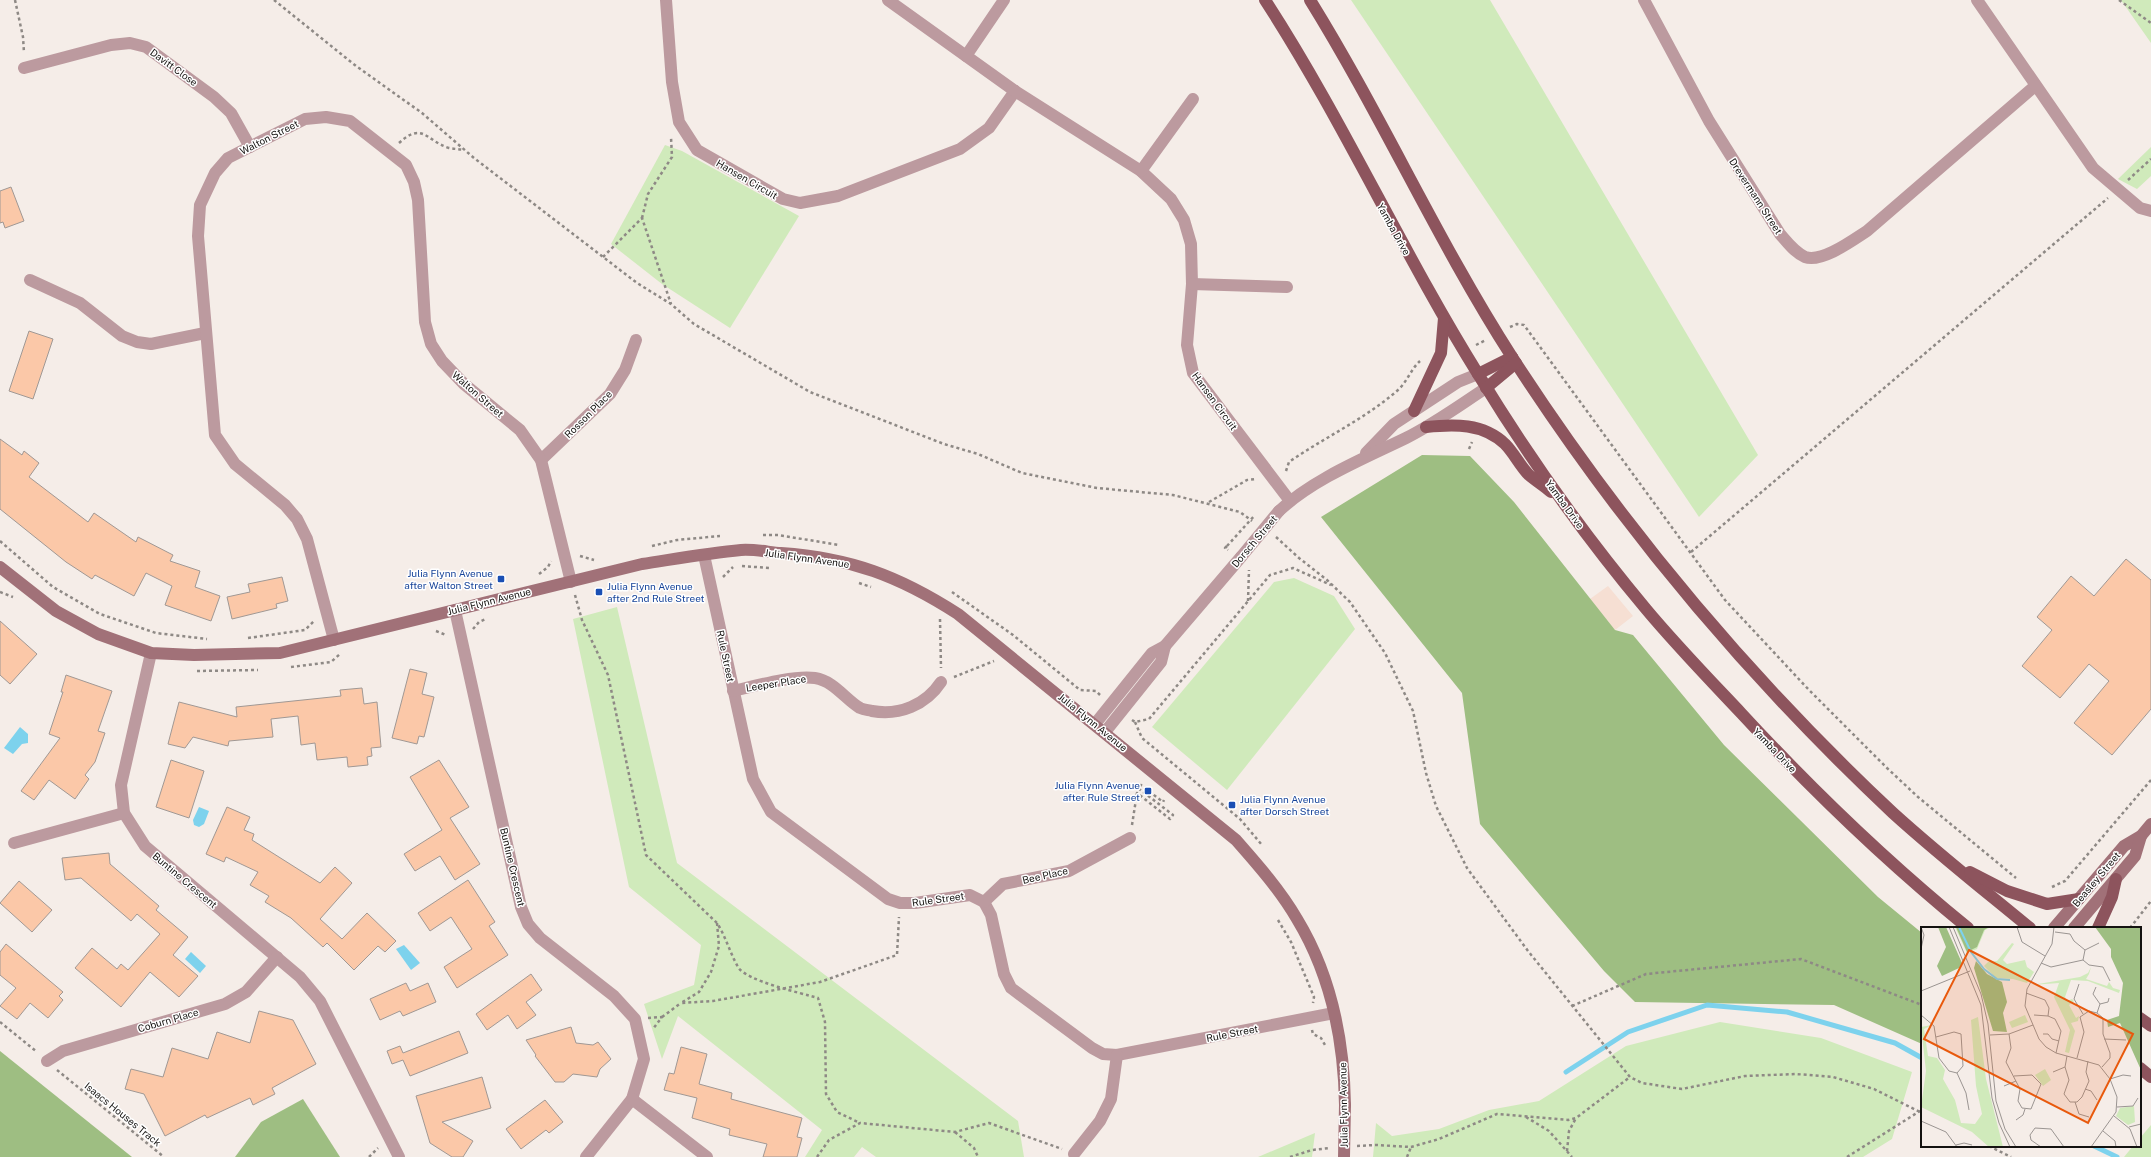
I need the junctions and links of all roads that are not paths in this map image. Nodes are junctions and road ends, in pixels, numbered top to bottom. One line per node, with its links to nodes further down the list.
1 (666, 0): 11 (street, Hansen Circuit)
2 (888, 0): 8 (street, Hansen Circuit)
3 (1004, 0): 8 (street)
4 (1265, 0): 19 (main road, Yamba Drive)
5 (1310, 0): 22 (main road)
6 (1644, 0): 10 (street, Drevermann Street)
7 (1977, 0): 10 (street)
8 (966, 56): 11 (street, Hansen Circuit)
9 (24, 68): 13 (street, Davitt Close)
10 (2035, 86): 15 (street)
11 (1015, 90): 14 (street, Hansen Circuit)
12 (1193, 100): 14 (street)
13 (250, 147): 20 (street, Walton Street); 28 (street, Walton Street)
14 (1141, 171): 17 (street, Hansen Circuit)
15 (2151, 211)
16 (30, 280): 20 (street)
17 (1192, 284): 18 (street); 30 (street, Hansen Circuit)
18 (1287, 287)
19 (1444, 318): 23 (main road, Yamba Drive); 25 (main road)
20 (205, 333): 35 (street, Walton Street)
21 (636, 340): 28 (street, Rosson Place)
22 (1514, 360): 23 (main road); 24 (main road); 47 (main road)
23 (1478, 374): 24 (main road, Yamba Drive); 25 (street, Dorsch Street)
24 (1486, 388): 26 (street, Dorsch Street); 29 (main road, Yamba Drive)
25 (1414, 411): 27 (street, Dorsch Street)
26 (1426, 427): 27 (street, Dorsch Street); 29 (main road)
27 (1361, 458): 30 (street, Dorsch Street)
28 (541, 460): 33 (street, Walton Street)
29 (1559, 497): 51 (main road, Yamba Drive)
30 (1290, 501): 36 (street, Dorsch Street, bridge)
31 (704, 554): 33 (street, Julia Flynn Avenue); 39 (street, Rule Street); 40 (street, Julia Flynn Avenue)
32 (0, 568): 37 (street, Julia Flynn Avenue)
33 (570, 582): 34 (street, Julia Flynn Avenue)
34 (455, 610): 35 (street, Julia Flynn Avenue); 64 (street, Buntine Crescent)
35 (334, 640): 37 (street, Julia Flynn Avenue)
36 (1165, 646): 40 (street, Dorsch Street); 41 (street, Dorsch Street)
37 (151, 653): 42 (street, Buntine Crescent)
38 (941, 682): 39 (street, Leeper Place)
39 (733, 691): 50 (street, Rule Street)
40 (1095, 724): 41 (street, Julia Flynn Avenue)
41 (1105, 732): 57 (street, Julia Flynn Avenue)
42 (124, 813): 46 (street); 56 (street, Buntine Crescent)
43 (2151, 824): 44 (street, Beasley Street)
44 (2141, 836): 48 (street, Beasley Street); 49 (street, Beasley Street)
45 (1130, 838): 50 (street, Bee Place)
46 (14, 843)
47 (1949, 862): 49 (main road); 52 (main road)
48 (2116, 879): 54 (street, Beasley Street); 55 (main road)
49 (2079, 899): 53 (street, Beasley Street)
50 (984, 902): 60 (street, Rule Street)
51 (1967, 927)
52 (2029, 927)
53 (2055, 927)
54 (2075, 927)
55 (2098, 927)
56 (277, 957): 61 (street, Coburn Place); 66 (street, Buntine Crescent)
57 (1334, 1013): 60 (street, Rule Street); 69 (street, Julia Flynn Avenue, bridge)
58 (2141, 1019): 59 (main road)
59 (2151, 1026)
60 (1117, 1055): 65 (street)
61 (47, 1061)
62 (2141, 1069): 63 (main road)
63 (2151, 1077)
64 (632, 1100): 67 (street, Buntine Crescent); 68 (street)
65 (1074, 1154)
66 (399, 1157)
67 (586, 1157)
68 (707, 1157)
69 (1344, 1157)

